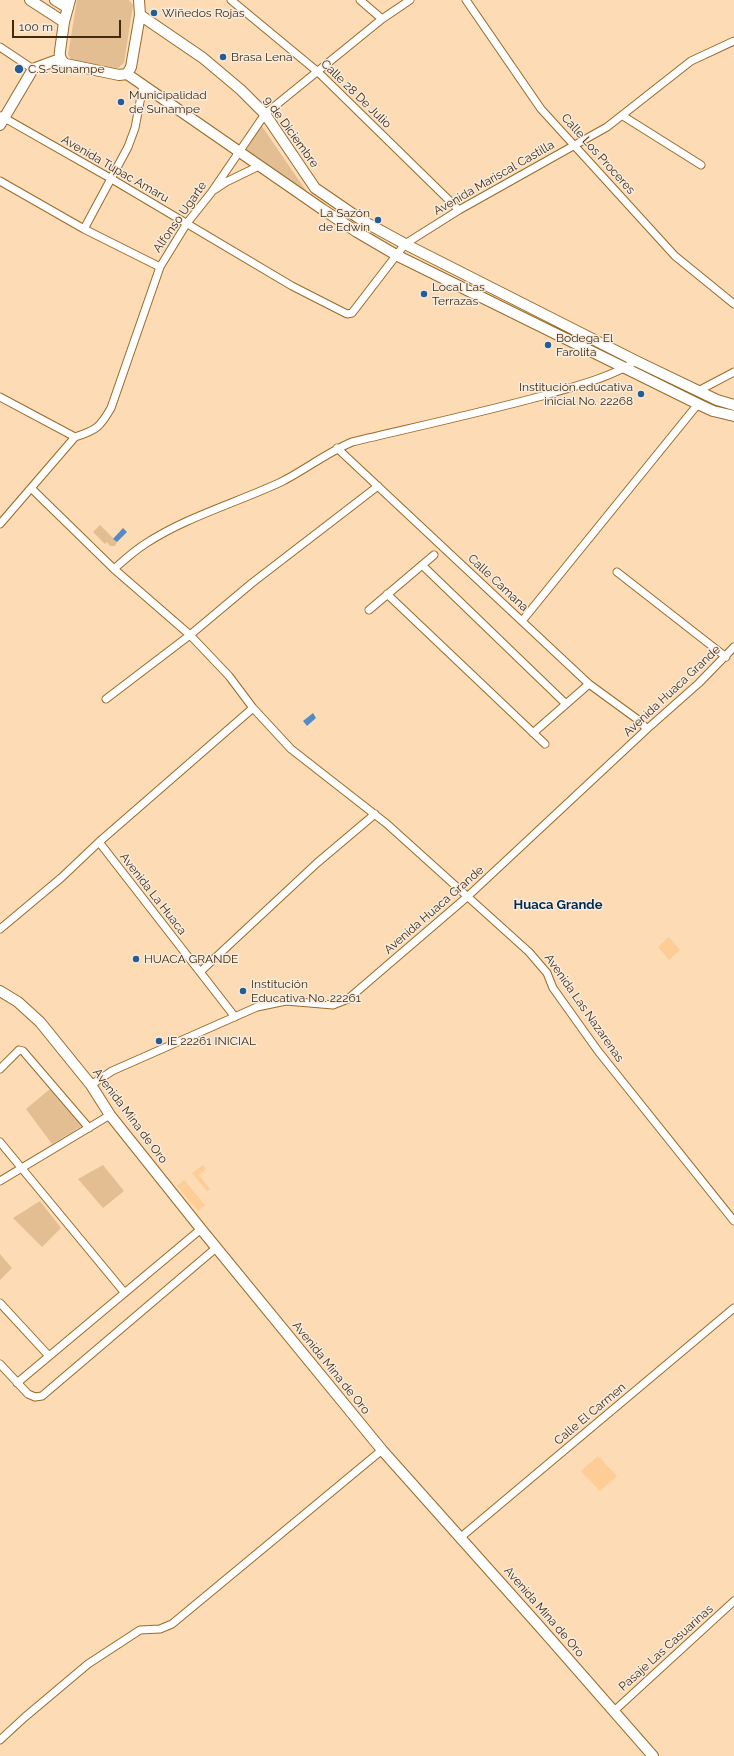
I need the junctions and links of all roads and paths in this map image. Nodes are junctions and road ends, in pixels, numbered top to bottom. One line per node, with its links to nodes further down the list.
1 (30, 0): 11 (main road)
2 (55, 0): 8 (main road)
3 (139, 0): 9 (main road)
4 (231, 0): 16 (street, Calle 28 De Julio)
5 (360, 0): 10 (street)
6 (410, 0): 10 (street, Alfonso Ugarte)
7 (466, 0): 22 (street, Calle Los Proceres)
8 (69, 4): 11 (main road)
9 (140, 15): 17 (main road); 19 (main road, 9 de Diciembre)
10 (382, 19): 16 (street, Alfonso Ugarte)
11 (64, 22): 14 (main road)
12 (734, 41): 20 (street, Avenida Mariscal Castilla)
13 (0, 47): 15 (street)
14 (60, 59): 15 (main road); 17 (main road)
15 (33, 69): 21 (main road)
16 (318, 72): 19 (street, Alfonso Ugarte); 29 (street, Calle 28 De Julio)
17 (127, 74): 18 (main road)
18 (143, 86): 23 (main road); 26 (street)
19 (265, 114): 23 (street, Alfonso Ugarte); 32 (main road, 9 de Diciembre)
20 (623, 116): 22 (street, Avenida Mariscal Castilla); 24 (street)
21 (1, 119): 26 (street, Avenida Tupac Amaru)
22 (575, 145): 29 (street, Avenida Mariscal Castilla); 35 (street, Calle Los Proceres)
23 (239, 152): 25 (main road); 28 (street, Alfonso Ugarte)
24 (701, 165)
25 (259, 166): 28 (street); 33 (main road)
26 (110, 178): 30 (street, Avenida Tupac Amaru); 31 (street)
27 (0, 181): 31 (street)
28 (210, 193): 30 (street, Alfonso Ugarte)
29 (459, 210): 32 (street, Avenida Mariscal Castilla)
30 (187, 223): 33 (street, Avenida Tupac Amaru); 34 (street, Alfonso Ugarte)
31 (84, 229): 34 (street)
32 (405, 244): 33 (street); 36 (main road, 9 de Diciembre)
33 (398, 256): 37 (main road)
34 (160, 267): 44 (street, Alfonso Ugarte)
35 (734, 304)
36 (636, 361): 37 (street); 39 (main road, 9 de Diciembre)
37 (625, 368): 41 (main road); 45 (street)
38 (734, 372): 39 (street)
39 (698, 391): 42 (main road, 9 de Diciembre)
40 (0, 397): 44 (street)
41 (698, 404): 43 (main road); 55 (street)
42 (734, 405)
43 (734, 416)
44 (75, 438): 47 (street, Alfonso Ugarte)
45 (337, 448): 46 (street, Calle Camana); 51 (street)
46 (378, 486): 55 (street, Calle Camana); 56 (street)
47 (32, 489): 48 (street, Alfonso Ugarte); 51 (street, Avenida Las Nazarenas)
48 (0, 524)
49 (434, 555): 50 (street)
50 (422, 565): 53 (street); 61 (street)
51 (114, 568): 56 (street, Avenida Las Nazarenas)
52 (616, 572): 58 (street)
53 (387, 594): 54 (street); 64 (street)
54 (369, 610)
55 (522, 621): 59 (street, Calle Camana)
56 (190, 635): 60 (street); 62 (street, Avenida Las Nazarenas)
57 (734, 647): 58 (street, Avenida Huaca Grande)
58 (726, 657): 63 (street, Avenida Huaca Grande)
59 (589, 684): 61 (street); 63 (street, Calle Camana)
60 (106, 699)
61 (566, 704): 64 (street)
62 (253, 708): 66 (street, Avenida Las Nazarenas); 67 (street)
63 (647, 729): 68 (street, Avenida Huaca Grande)
64 (533, 733): 65 (street)
65 (545, 744)
66 (375, 814): 68 (street, Avenida Las Nazarenas); 70 (street)
67 (99, 842): 69 (street); 70 (street, Avenida La Huaca)
68 (467, 896): 72 (street, Avenida Huaca Grande); 80 (street, Avenida Las Nazarenas)
69 (0, 929)
70 (200, 972): 72 (street, Avenida La Huaca)
71 (0, 991): 74 (main road, Avenida Mina de Oro)
72 (235, 1017): 74 (street, Avenida Huaca Grande)
73 (0, 1069): 76 (street)
74 (91, 1085): 75 (main road, Avenida Mina de Oro)
75 (110, 1115): 76 (street); 81 (main road, Avenida Mina de Oro)
76 (89, 1128): 78 (street)
77 (0, 1142): 78 (street)
78 (21, 1169): 79 (street); 83 (street)
79 (0, 1181)
80 (734, 1221)
81 (201, 1229): 82 (main road, Avenida Mina de Oro); 83 (street)
82 (216, 1248): 88 (street); 89 (main road, Avenida Mina de Oro)
83 (124, 1292): 86 (street)
84 (0, 1303): 86 (street)
85 (734, 1308): 90 (street, Calle El Carmen)
86 (49, 1356): 88 (street)
87 (0, 1364): 88 (street)
88 (17, 1383)
89 (382, 1450): 90 (main road, Avenida Mina de Oro); 93 (street)
90 (461, 1537): 92 (main road, Avenida Mina de Oro)
91 (734, 1601): 92 (street, Pasaje Las Casuarinas)
92 (614, 1711): 94 (main road, Avenida Mina de Oro)
93 (0, 1740)
94 (652, 1756)

